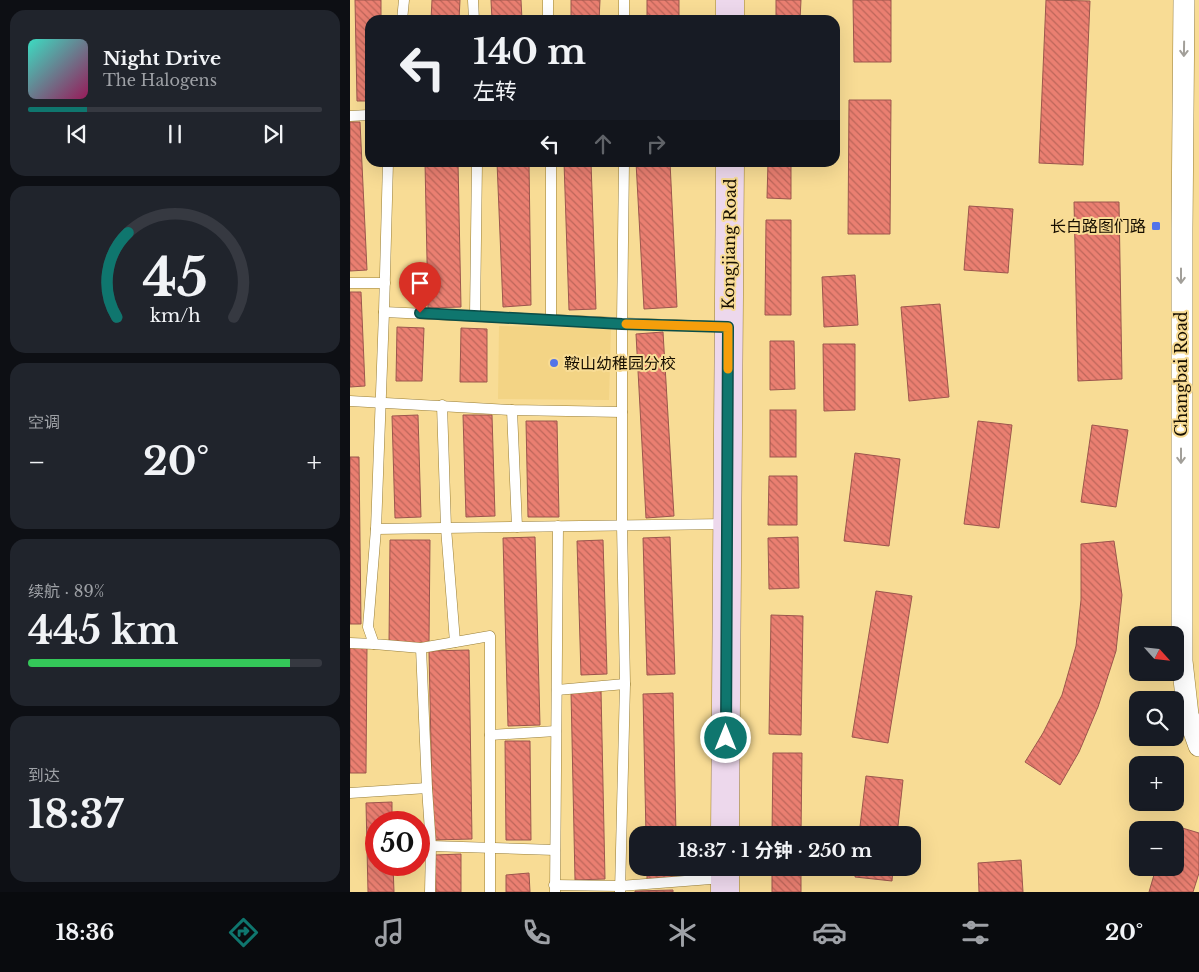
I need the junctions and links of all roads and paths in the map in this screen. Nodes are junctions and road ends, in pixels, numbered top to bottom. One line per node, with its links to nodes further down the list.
1 (404, 0): 7 (lane)
2 (473, 0): 8 (lane)
3 (548, 0): 9 (lane)
4 (624, 0): 10 (lane)
5 (730, 0): 11 (main road)
6 (1184, 0): 45 (street, Changbai Road, one-way to 45)
7 (402, 15)
8 (474, 15)
9 (548, 15)
10 (624, 15)
11 (730, 15)
12 (365, 115): 13 (lane)
13 (350, 116)
14 (388, 167): 20 (lane)
15 (477, 167): 22 (lane)
16 (551, 167): 23 (lane)
17 (624, 167): 24 (lane)
18 (730, 167): 25 (main road, Kongjiang Road)
19 (350, 283): 20 (lane)
20 (385, 283): 21 (lane)
21 (384, 312): 22 (lane); 27 (lane)
22 (475, 315): 23 (lane)
23 (551, 320): 24 (lane)
24 (622, 324): 25 (lane); 30 (lane)
25 (728, 327): 31 (main road, Kongjiang Road)
26 (350, 401): 27 (lane)
27 (381, 402): 28 (lane); 36 (lane)
28 (442, 405): 29 (lane); 35 (lane)
29 (512, 410): 30 (lane); 34 (lane)
30 (622, 412): 32 (lane)
31 (727, 524): 32 (lane); 48 (main road, Kongjiang Road)
32 (622, 525): 33 (lane); 41 (lane)
33 (558, 526): 34 (lane); 42 (lane)
34 (517, 527): 35 (lane)
35 (446, 528): 36 (lane); 37 (lane)
36 (376, 529): 39 (lane)
37 (455, 642): 40 (lane); 44 (lane)
38 (350, 643): 39 (lane)
39 (374, 644): 40 (lane)
40 (421, 648): 46 (lane)
41 (625, 684): 42 (lane); 54 (lane)
42 (557, 690): 43 (lane)
43 (556, 731): 44 (lane); 51 (lane)
44 (490, 735): 50 (lane)
45 (1199, 746)
46 (427, 788): 47 (lane); 49 (lane)
47 (350, 793)
48 (726, 826)
49 (431, 846): 50 (lane); 55 (lane)
50 (490, 847): 51 (lane); 56 (lane)
51 (555, 850): 53 (lane)
52 (725, 879): 54 (lane)
53 (555, 888): 54 (lane)
54 (620, 889)
55 (430, 892)
56 (490, 892)

